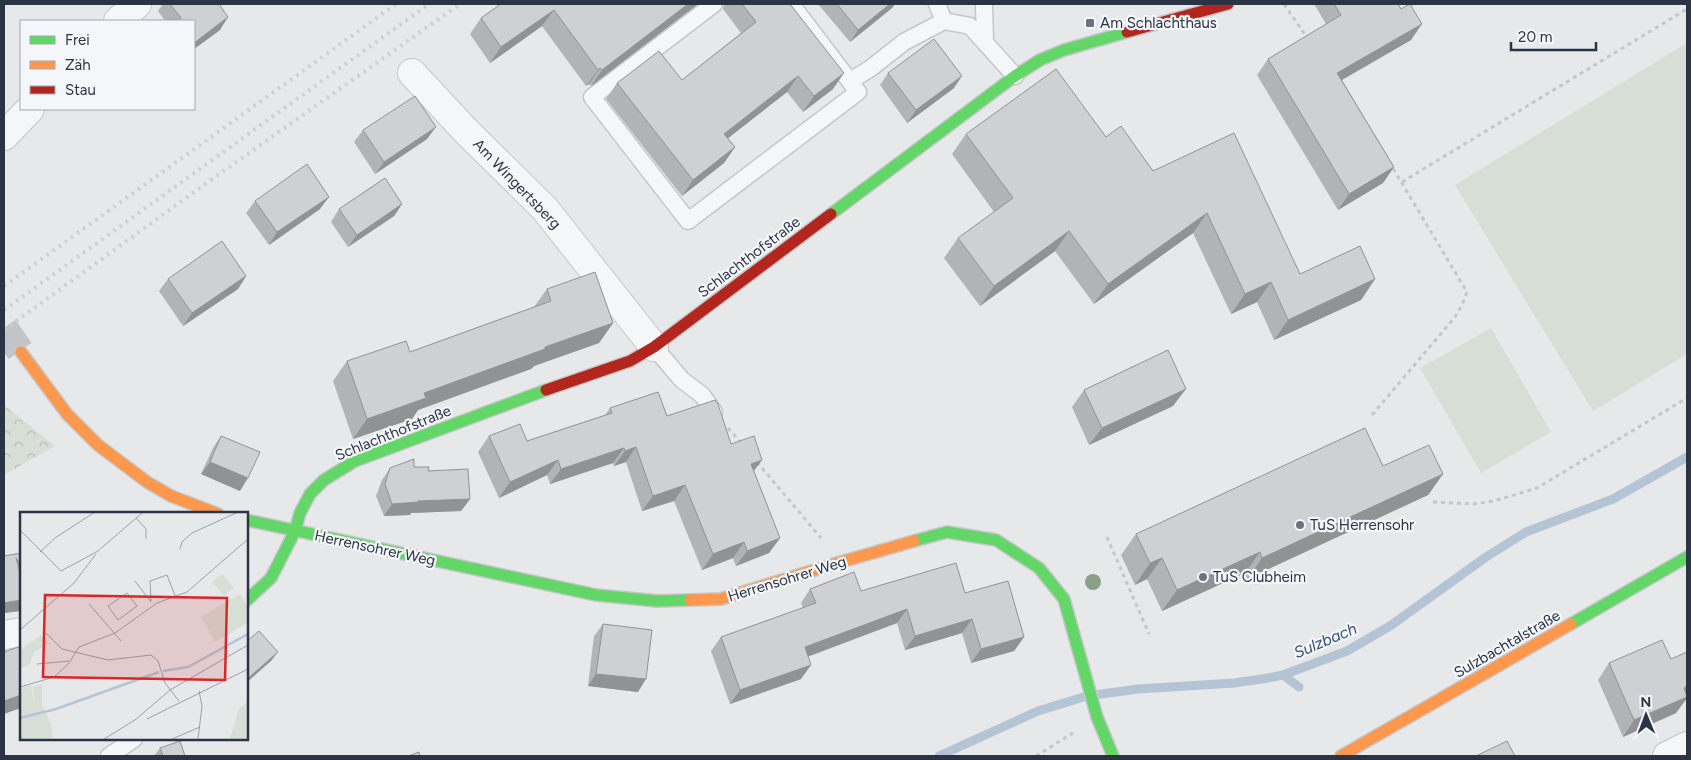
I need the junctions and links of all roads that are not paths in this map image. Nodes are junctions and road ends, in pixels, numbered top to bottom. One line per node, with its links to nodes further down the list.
1 (136, 4): 7 (street)
2 (714, 4): 12 (lane)
3 (791, 4): 12 (lane)
4 (938, 4): 8 (lane)
5 (984, 4): 9 (lane)
6 (1221, 5): 11 (street, Schlachthofstraße)
7 (119, 20)
8 (944, 21): 9 (lane); 12 (lane)
9 (985, 43): 11 (lane)
10 (412, 73): 15 (street, Am Wingertsberg)
11 (1015, 76): 15 (street, Schlachthofstraße)
12 (850, 81)
13 (29, 110): 14 (street)
14 (4, 136)
15 (654, 347): 17 (lane); 20 (street, Schlachthofstraße)
16 (20, 352): 18 (street)
17 (714, 412)
18 (213, 512)
19 (248, 520): 20 (street, Herrensohrer Weg)
20 (295, 531): 22 (street, Herrensohrer Weg); 28 (street, Herrensohrer Weg)
21 (1687, 557): 29 (street, Sulzbachtalstraße)
22 (248, 599)
23 (20, 632): 24 (street)
24 (4, 635)
25 (133, 740): 27 (lane)
26 (1687, 746): 30 (street)
27 (109, 756)
28 (1113, 756)
29 (1342, 756)
30 (1667, 756)

